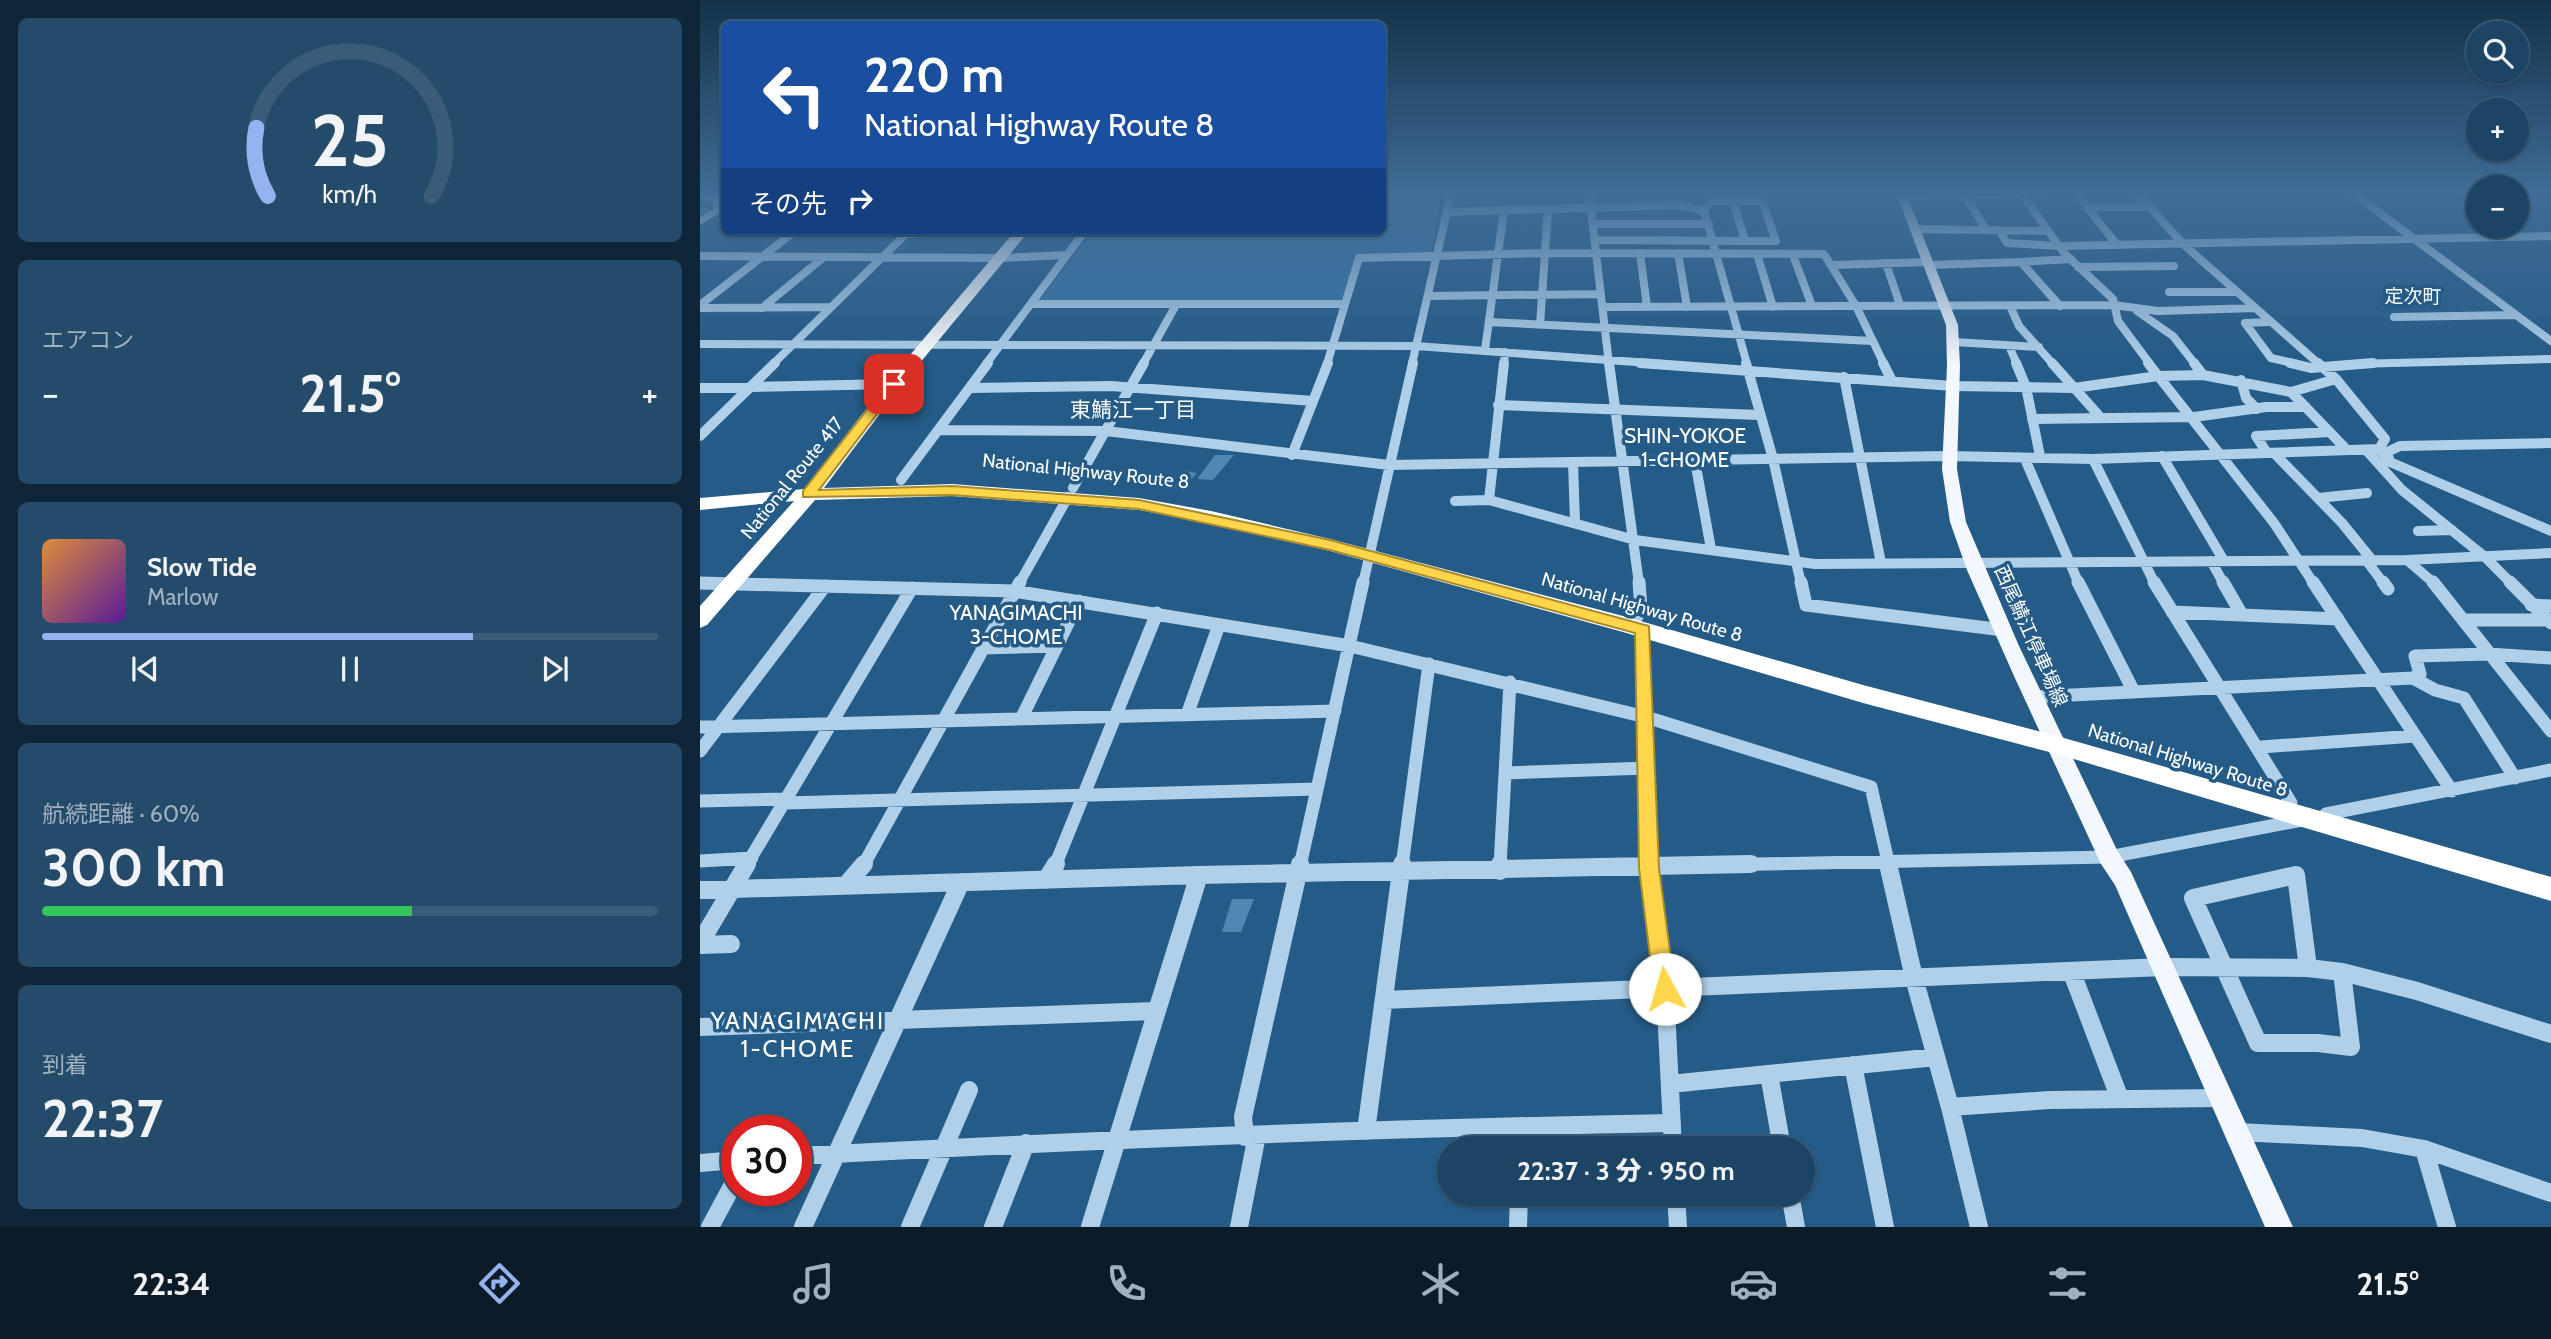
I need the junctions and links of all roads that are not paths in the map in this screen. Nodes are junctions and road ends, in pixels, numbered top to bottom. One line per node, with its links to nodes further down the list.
1 (771, 250): 24 (street)
2 (891, 250): 26 (street)
3 (1006, 250): 27 (highway, National Route 417)
4 (1071, 250): 20 (street)
5 (1437, 250): 17 (street)
6 (1716, 250): 18 (street)
7 (1922, 250): 30 (main road, 西尾鯖江停車場線)
8 (2031, 250): 22 (street)
9 (2064, 250): 31 (street)
10 (2190, 250): 34 (street)
11 (2429, 250): 63 (street)
12 (1498, 253): 13 (street); 17 (street); 39 (street)
13 (1545, 253): 14 (street); 40 (street)
14 (1598, 253): 15 (street); 38 (street)
15 (1640, 253): 16 (street); 56 (street)
16 (1678, 253): 18 (street); 57 (street)
17 (1436, 254): 42 (street); 44 (street)
18 (1717, 254): 19 (street); 58 (street)
19 (1757, 254): 21 (street); 59 (street)
20 (1067, 255): 27 (street); 43 (street)
21 (1793, 255): 32 (street); 48 (street)
22 (2033, 255)
23 (700, 256): 24 (street)
24 (762, 257): 25 (street); 41 (street)
25 (824, 257): 26 (street); 60 (street)
26 (885, 257): 27 (street); 54 (street)
27 (1000, 258): 75 (highway, National Route 417)
28 (2021, 262): 30 (street); 31 (street); 52 (street)
29 (1886, 263): 30 (street); 32 (street); 46 (street)
30 (1927, 263): 50 (main road, 西尾鯖江停車場線)
31 (2074, 263): 33 (street); 47 (street)
32 (1832, 265): 49 (street)
33 (2174, 266)
34 (2226, 284): 35 (street); 37 (street)
35 (2192, 285)
36 (2169, 292): 37 (street)
37 (2236, 292): 61 (street)
38 (1601, 294): 40 (street); 55 (street)
39 (1492, 295): 40 (street); 42 (street); 65 (street)
40 (1541, 295): 67 (street)
41 (705, 296): 53 (street)
42 (1428, 296): 79 (street)
43 (1033, 304): 45 (street); 76 (street)
44 (1344, 304): 45 (street); 78 (street)
45 (1176, 305): 77 (street)
46 (1900, 305): 49 (street); 50 (street)
47 (2114, 305): 52 (street); 62 (street); 89 (street)
48 (1812, 306): 49 (street); 59 (street)
49 (1856, 306): 70 (street)
50 (1945, 306): 51 (street); 72 (main road, 西尾鯖江停車場線)
51 (2010, 306): 52 (street); 81 (street)
52 (2060, 306)
53 (700, 307): 60 (street)
54 (831, 307): 60 (street); 74 (street)
55 (1603, 307): 56 (street); 68 (street)
56 (1647, 307): 57 (street)
57 (1687, 307): 58 (street)
58 (1731, 307): 59 (street); 69 (street)
59 (1773, 307)
60 (762, 308)
61 (2255, 308): 62 (street); 66 (street)
62 (2134, 309): 88 (street)
63 (2515, 315): 64 (street); 71 (street)
64 (2393, 317)
65 (1489, 322): 67 (street); 82 (street)
66 (2269, 322): 86 (street); 86 (street)
67 (1540, 325): 68 (street)
68 (1606, 330): 69 (street); 85 (street)
69 (1738, 335): 70 (street); 87 (street)
70 (1872, 341): 93 (street)
71 (2551, 341)
72 (1954, 342): 80 (street); 95 (main road, 西尾鯖江停車場線)
73 (700, 344): 74 (street)
74 (794, 344): 75 (street); 99 (street)
75 (927, 345): 76 (street); 94 (highway, National Route 417)
76 (1002, 345): 77 (street); 100 (street)
77 (1153, 345): 78 (street); 96 (street)
78 (1334, 346): 79 (street); 103 (street)
79 (1416, 346): 82 (street); 135 (street)
80 (2009, 346): 81 (street); 97 (street)
81 (2039, 347): 101 (street)
82 (1485, 350): 83 (street)
83 (1505, 352): 85 (street); 104 (street)
84 (2551, 359): 86 (street)
85 (1609, 360): 87 (street); 106 (street)
86 (2325, 368): 91 (street)
87 (1746, 370): 90 (street); 108 (street)
88 (2203, 374): 89 (street); 92 (street)
89 (2158, 376): 101 (street); 109 (street)
90 (1844, 377): 93 (street); 126 (street)
91 (2336, 379): 102 (street); 118 (street)
92 (2241, 380): 102 (street); 107 (street)
93 (1892, 381): 95 (street)
94 (894, 384): 99 (street); 137 (highway, National Route 417)
95 (1953, 386): 97 (street); 122 (main road, 西尾鯖江停車場線)
96 (1132, 387): 100 (street); 103 (street); 113 (street)
97 (2026, 387): 101 (street); 111 (street)
98 (700, 388): 99 (street)
99 (750, 388): 115 (street)
100 (971, 388): 112 (street)
101 (2074, 388): 110 (street)
102 (2291, 392): 105 (street)
103 (1313, 401): 121 (street)
104 (1498, 405): 106 (street); 134 (street)
105 (2306, 407): 107 (street); 114 (street)
106 (1614, 409): 108 (street); 130 (street)
107 (2257, 409): 109 (street)
108 (1759, 415): 127 (street)
109 (2194, 417): 110 (street); 124 (street)
110 (2101, 418): 111 (street)
111 (2032, 419): 125 (street)
112 (940, 430): 113 (street); 136 (street)
113 (1106, 431): 121 (street); 138 (street)
114 (2330, 432): 117 (street); 120 (street)
115 (700, 436)
116 (2551, 443): 133 (street)
117 (2346, 449): 119 (street); 120 (street)
118 (2379, 449): 119 (street); 133 (street)
119 (2366, 450): 147 (street)
120 (2270, 453): 124 (street); 141 (street)
121 (1292, 455): 135 (street)
122 (1949, 456): 126 (street); 128 (street); 163 (main road, 西尾鯖江停車場線)
123 (2162, 456): 124 (street); 129 (street); 158 (street)
124 (2224, 456): 159 (street)
125 (2040, 457): 128 (street); 129 (street)
126 (1858, 458): 127 (street); 161 (street)
127 (1773, 459): 131 (street); 160 (street)
128 (2025, 459): 162 (street)
129 (2093, 459): 156 (street)
130 (1620, 460): 131 (street); 132 (street); 149 (street)
131 (1695, 461): 151 (street)
132 (1573, 462): 134 (street); 145 (street)
133 (2390, 462): 146 (street)
134 (1492, 464): 135 (street); 142 (street)
135 (1389, 465): 150 (street)
136 (901, 480): 137 (highway, National Highway Route 8); 138 (highway, National Highway Route 8)
137 (812, 489): 138 (highway, National Highway Route 8); 140 (highway, National Highway Route 8); 144 (highway, National Highway Route 8); 165 (highway, National Route 417)
138 (1071, 493): 150 (highway, National Highway Route 8); 169 (street)
139 (2367, 493): 141 (street)
140 (700, 495)
141 (2318, 498): 154 (street)
142 (1489, 500): 143 (street); 145 (street)
143 (1455, 501)
144 (700, 503)
145 (1575, 522): 149 (street)
146 (2550, 529)
147 (2452, 530): 148 (street); 153 (street)
148 (2418, 531)
149 (1634, 540): 151 (street); 180 (street)
150 (1372, 549): 180 (highway, National Highway Route 8); 184 (street)
151 (1710, 549): 160 (street)
152 (2551, 553): 153 (street)
153 (2485, 557): 155 (street); 171 (street)
154 (2369, 560): 155 (street); 159 (street); 168 (street)
155 (2407, 560): 178 (street)
156 (2143, 561): 157 (street); 162 (street); 173 (street)
157 (2211, 561): 158 (street); 175 (street)
158 (2224, 561): 159 (street)
159 (2302, 561): 176 (street)
160 (1797, 562): 161 (street); 182 (street)
161 (1881, 563): 163 (street)
162 (2068, 563): 163 (street); 193 (street)
163 (1975, 565): 182 (main road, 西尾鯖江停車場線)
164 (700, 583): 165 (street)
165 (732, 584): 166 (street); 177 (highway, National Route 417)
166 (825, 586): 167 (street); 203 (street)
167 (912, 588): 169 (street); 201 (street)
168 (2388, 589)
169 (1014, 591): 170 (street); 185 (street)
170 (1079, 601): 174 (street); 183 (street)
171 (2531, 605): 172 (street); 179 (street)
172 (2551, 606)
173 (2172, 612): 175 (street); 192 (street)
174 (1157, 613): 181 (street); 196 (street)
175 (2242, 615): 176 (street)
176 (2338, 619): 190 (street)
177 (700, 620)
178 (2466, 620): 179 (street); 186 (street)
179 (2549, 621)
180 (1640, 624): 198 (street); 206 (highway, National Highway Route 8)
181 (1219, 625): 184 (street); 197 (street)
182 (2003, 630): 194 (main road, 西尾鯖江停車場線)
183 (1057, 646): 185 (street); 199 (street)
184 (1350, 646): 188 (street); 195 (street)
185 (982, 648): 200 (street)
186 (2489, 654): 187 (street); 189 (street); 204 (street)
187 (2551, 659)
188 (1429, 664): 191 (street); 227 (street)
189 (2413, 678): 190 (street); 212 (street)
190 (2378, 680): 192 (street); 205 (street)
191 (1510, 682): 198 (street); 211 (street)
192 (2224, 688): 193 (street); 207 (street)
193 (2134, 692): 194 (street)
194 (2031, 697): 206 (main road, 西尾鯖江停車場線)
195 (1335, 711): 197 (street); 213 (street)
196 (1118, 714): 197 (street); 199 (street); 215 (street)
197 (1187, 715)
198 (1646, 717): 209 (street); 224 (street)
199 (1021, 719): 200 (street)
200 (943, 720): 201 (street); 216 (street)
201 (829, 724): 203 (street); 218 (street)
202 (700, 727): 203 (street)
203 (718, 727): 208 (street)
204 (2551, 731)
205 (2415, 736): 207 (street); 214 (street)
206 (2052, 737): 219 (highway, National Highway Route 8); 220 (highway, National Highway Route 8); 221 (main road, 西尾鯖江停車場線)
207 (2261, 747): 219 (street)
208 (700, 751)
209 (1647, 768): 211 (street); 225 (street)
210 (2551, 770): 212 (street)
211 (1506, 773): 226 (street)
212 (2515, 778): 214 (street)
213 (1317, 789): 215 (street); 229 (street)
214 (2452, 791): 220 (street)
215 (1084, 793): 216 (street); 231 (street)
216 (898, 799): 218 (street); 233 (street)
217 (700, 801): 218 (street)
218 (786, 801): 222 (street)
219 (2291, 803): 220 (highway, National Highway Route 8)
220 (2316, 817): 221 (street); 230 (highway, National Highway Route 8); 235 (highway, National Highway Route 8)
221 (2109, 857): 224 (street); 239 (main road, 西尾鯖江停車場線)
222 (752, 858): 223 (street); 234 (street)
223 (700, 861)
224 (1888, 861): 225 (street); 244 (street)
225 (1649, 868): 226 (street); 245 (street)
226 (1500, 871): 227 (street)
227 (1402, 873): 229 (street); 246 (street)
228 (1199, 875): 229 (street); 231 (street); 247 (street)
229 (1296, 875): 263 (street)
230 (2551, 876)
231 (1046, 880): 232 (street)
232 (961, 882): 233 (street); 248 (street)
233 (846, 885): 234 (street)
234 (734, 888): 236 (street); 237 (street)
235 (2551, 889)
236 (700, 890)
237 (700, 944): 238 (street)
238 (731, 944)
239 (2163, 967): 240 (street); 243 (street); 256 (main road, 西尾鯖江停車場線)
240 (2225, 967): 241 (street); 241 (street); 242 (street)
241 (2308, 968): 242 (street)
242 (2342, 972): 250 (street)
243 (2072, 973): 244 (street); 257 (street)
244 (1914, 978): 245 (street); 251 (street)
245 (1665, 989): 246 (street); 254 (street)
246 (1384, 1000): 261 (street)
247 (1155, 1011): 248 (street); 267 (street)
248 (900, 1021): 249 (street); 271 (street)
249 (700, 1027)
250 (2551, 1034)
251 (1936, 1057): 252 (street); 258 (street)
252 (1853, 1065): 253 (street); 289 (street)
253 (1769, 1074): 254 (street); 266 (street)
254 (1670, 1084): 259 (street)
255 (969, 1090): 269 (street)
256 (2221, 1098): 257 (street); 262 (main road, 西尾鯖江停車場線)
257 (2120, 1099): 258 (street)
258 (1950, 1107): 290 (street)
259 (1672, 1123): 260 (street); 265 (street)
260 (1523, 1126): 261 (street); 264 (street)
261 (1366, 1131): 263 (street)
262 (2237, 1132): 270 (street); 291 (main road, 西尾鯖江停車場線)
263 (1251, 1136): 267 (street); 285 (street)
264 (1523, 1136)
265 (1673, 1136)
266 (1780, 1136)
267 (1116, 1138): 268 (street); 284 (street)
268 (1026, 1143): 269 (street); 283 (street)
269 (945, 1147): 271 (street); 282 (street)
270 (2424, 1149): 275 (street); 292 (street)
271 (836, 1153): 272 (street); 281 (street)
272 (812, 1155)
273 (721, 1161): 274 (street)
274 (700, 1163)
275 (2551, 1193)
276 (721, 1206): 280 (street)
277 (1519, 1206): 286 (street)
278 (1677, 1206): 287 (street)
279 (1792, 1206): 288 (street)
280 (710, 1227)
281 (803, 1227)
282 (910, 1227)
283 (993, 1227)
284 (1090, 1227)
285 (1239, 1227)
286 (1518, 1227)
287 (1678, 1227)
288 (1796, 1227)
289 (1885, 1227)
290 (1979, 1227)
291 (2279, 1227)
292 (2447, 1227)

